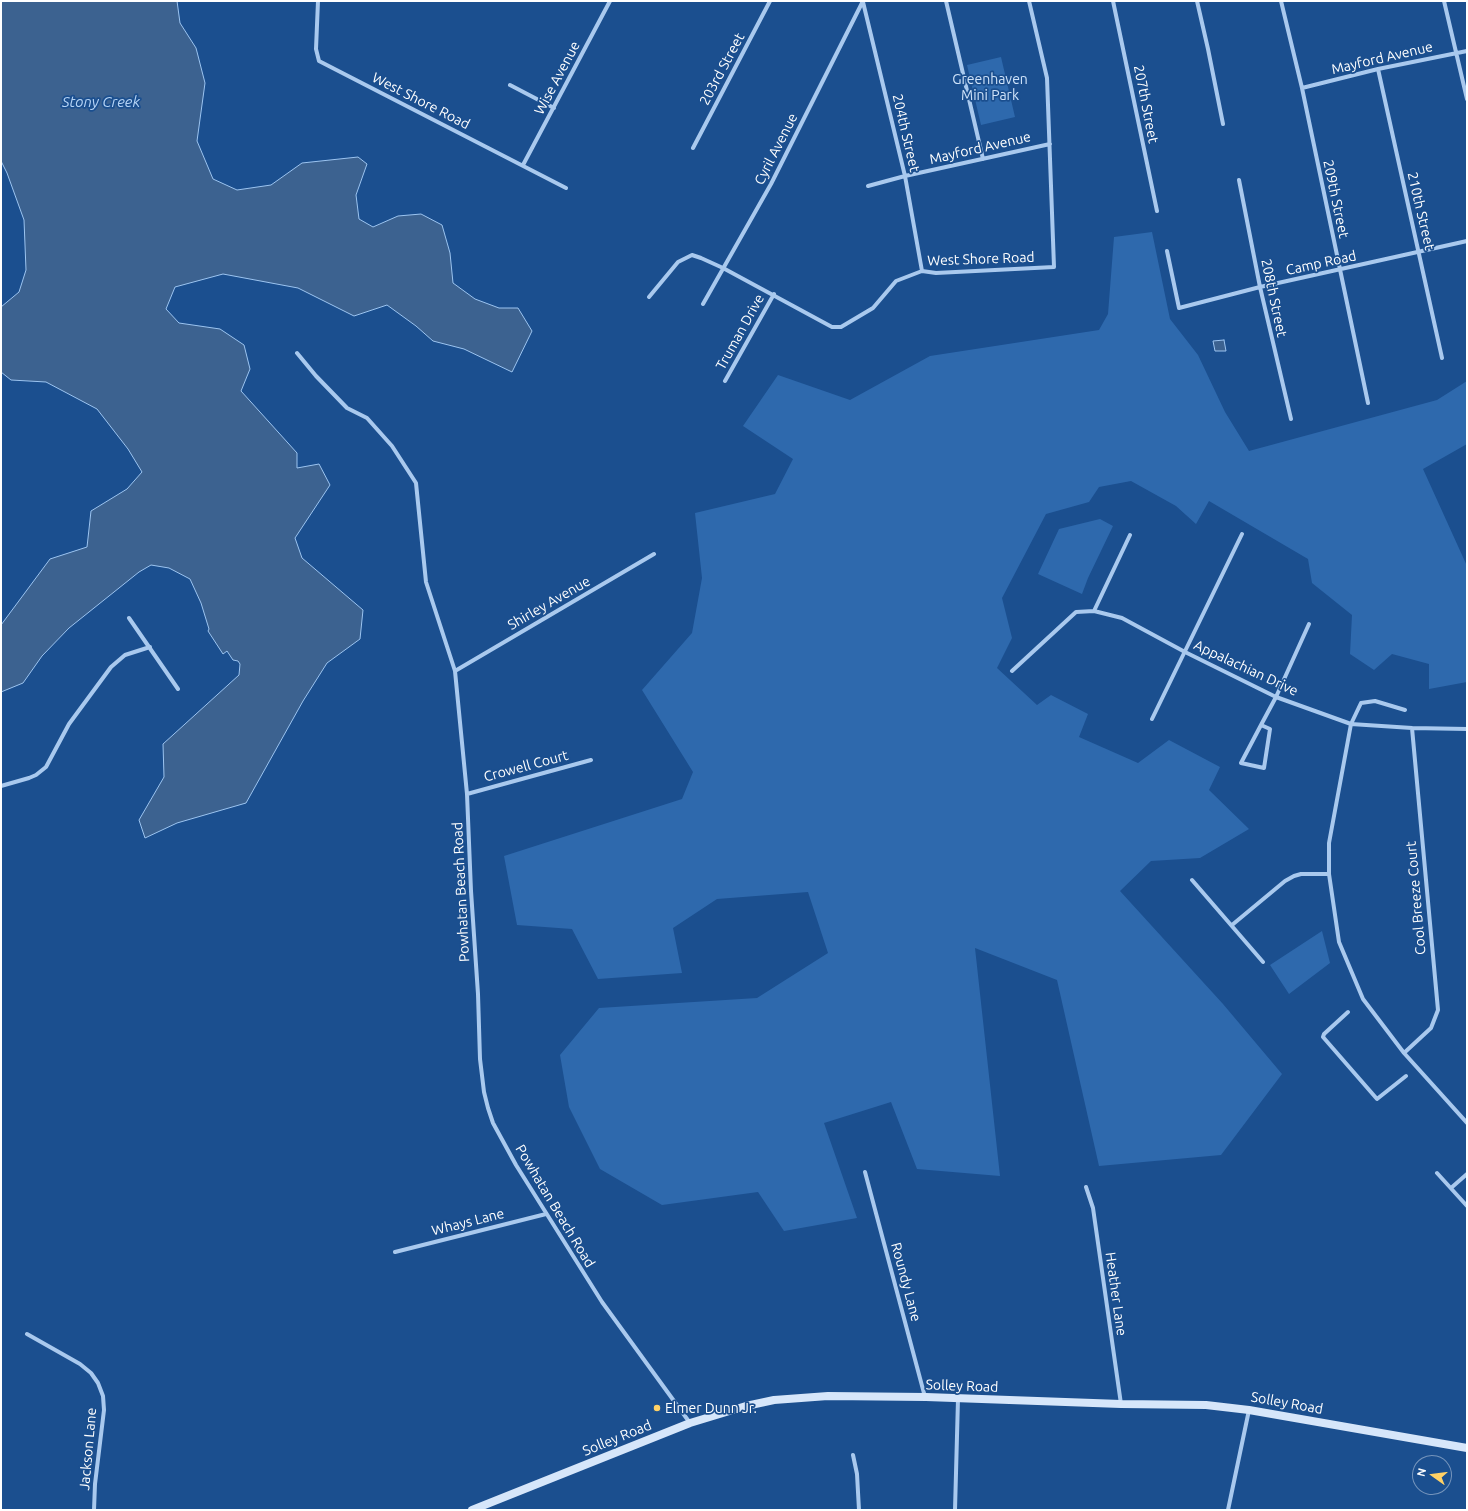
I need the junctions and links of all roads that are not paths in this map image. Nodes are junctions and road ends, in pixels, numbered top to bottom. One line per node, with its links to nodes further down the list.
1 (318, 1): 23 (street, West Shore Road)
2 (610, 1): 18 (street, Wise Avenue)
3 (770, 1): 21 (street, 203rd Street)
4 (859, 1): 5 (street)
5 (863, 1): 24 (street, 204th Street); 32 (street, Cyril Avenue)
6 (946, 1): 22 (street)
7 (1029, 1): 20 (street)
8 (1113, 1): 28 (street, 207th Street)
9 (1197, 1): 19 (street)
10 (1281, 1): 16 (street, 209th Street)
11 (1444, 1): 13 (street)
12 (1467, 51): 13 (street, Mayford Avenue)
13 (1457, 53): 14 (street, Mayford Avenue); 17 (street)
14 (1378, 69): 16 (street, Mayford Avenue); 31 (street, 210th Street)
15 (510, 85): 18 (street)
16 (1302, 88): 33 (street, 209th Street)
17 (1467, 99)
18 (554, 108): 23 (street, Wise Avenue)
19 (1223, 124)
20 (1050, 144): 22 (street, Mayford Avenue); 34 (street, West Shore Road)
21 (693, 148)
22 (983, 159): 24 (street, Mayford Avenue)
23 (523, 165): 27 (street, West Shore Road)
24 (904, 176): 26 (street, Mayford Avenue); 34 (street, 204th Street)
25 (1240, 180): 35 (street, 208th Street)
26 (868, 186)
27 (566, 188)
28 (1156, 211)
29 (1467, 241): 31 (street, Camp Road)
30 (1167, 251): 35 (street, Camp Road)
31 (1419, 251): 33 (street, Camp Road); 40 (street, 210th Street)
32 (723, 268): 36 (street, West Shore Road); 37 (street, West Shore Road); 38 (street, Cyril Avenue)
33 (1340, 269): 35 (street, Camp Road); 42 (street, 209th Street)
34 (922, 271): 36 (street, West Shore Road)
35 (1260, 288): 43 (street, 208th Street)
36 (774, 294): 41 (street, Truman Drive)
37 (649, 297)
38 (703, 304)
39 (297, 353): 52 (street, Powhatan Beach Road)
40 (1442, 358)
41 (725, 381)
42 (1368, 403)
43 (1291, 420)
44 (1242, 534): 51 (street)
45 (1130, 535): 47 (street)
46 (654, 554): 52 (street, Shirley Avenue)
47 (1094, 611): 51 (street, Appalachian Drive); 53 (street)
48 (129, 618): 50 (street)
49 (1309, 624): 55 (street)
50 (150, 647): 54 (street); 63 (street)
51 (1185, 652): 55 (street, Appalachian Drive); 57 (street)
52 (454, 671): 64 (street, Powhatan Beach Road)
53 (1012, 671)
54 (178, 689)
55 (1276, 697): 58 (street, Appalachian Drive); 59 (street)
56 (1405, 710): 58 (street)
57 (1152, 719)
58 (1351, 724): 60 (street, Appalachian Drive); 65 (street)
59 (1261, 725): 59 (street)
60 (1412, 728): 61 (street, Appalachian Drive); 70 (street, Cool Breeze Court)
61 (1467, 728)
62 (591, 760): 64 (street, Crowell Court)
63 (1, 786)
64 (467, 794): 79 (street, Powhatan Beach Road)
65 (1330, 874): 67 (street); 70 (street)
66 (1192, 880): 67 (street)
67 (1232, 925): 68 (street)
68 (1263, 962)
69 (1348, 1012): 71 (street)
70 (1404, 1052): 72 (street)
71 (1406, 1076)
72 (1467, 1123)
73 (865, 1172): 82 (street, Roundy Lane)
74 (1437, 1173): 77 (street)
75 (1467, 1174): 77 (street)
76 (1086, 1187): 84 (street, Heather Lane)
77 (1451, 1188): 78 (street)
78 (1467, 1206)
79 (546, 1214): 80 (street, Whays Lane); 86 (street, Powhatan Beach Road)
80 (396, 1252)
81 (27, 1334): 90 (street, Jackson Lane)
82 (926, 1397): 83 (main road, Solley Road); 86 (main road, Solley Road)
83 (958, 1399): 84 (main road, Solley Road); 93 (street)
84 (1121, 1404): 85 (main road, Solley Road)
85 (1249, 1410): 87 (main road, Solley Road); 94 (street)
86 (690, 1423): 89 (main road, Solley Road)
87 (1467, 1448)
88 (853, 1455): 92 (street)
89 (486, 1508): 91 (main road, Solley Road)
90 (94, 1510)
91 (472, 1510)
92 (859, 1510)
93 (955, 1510)
94 (1228, 1510)

